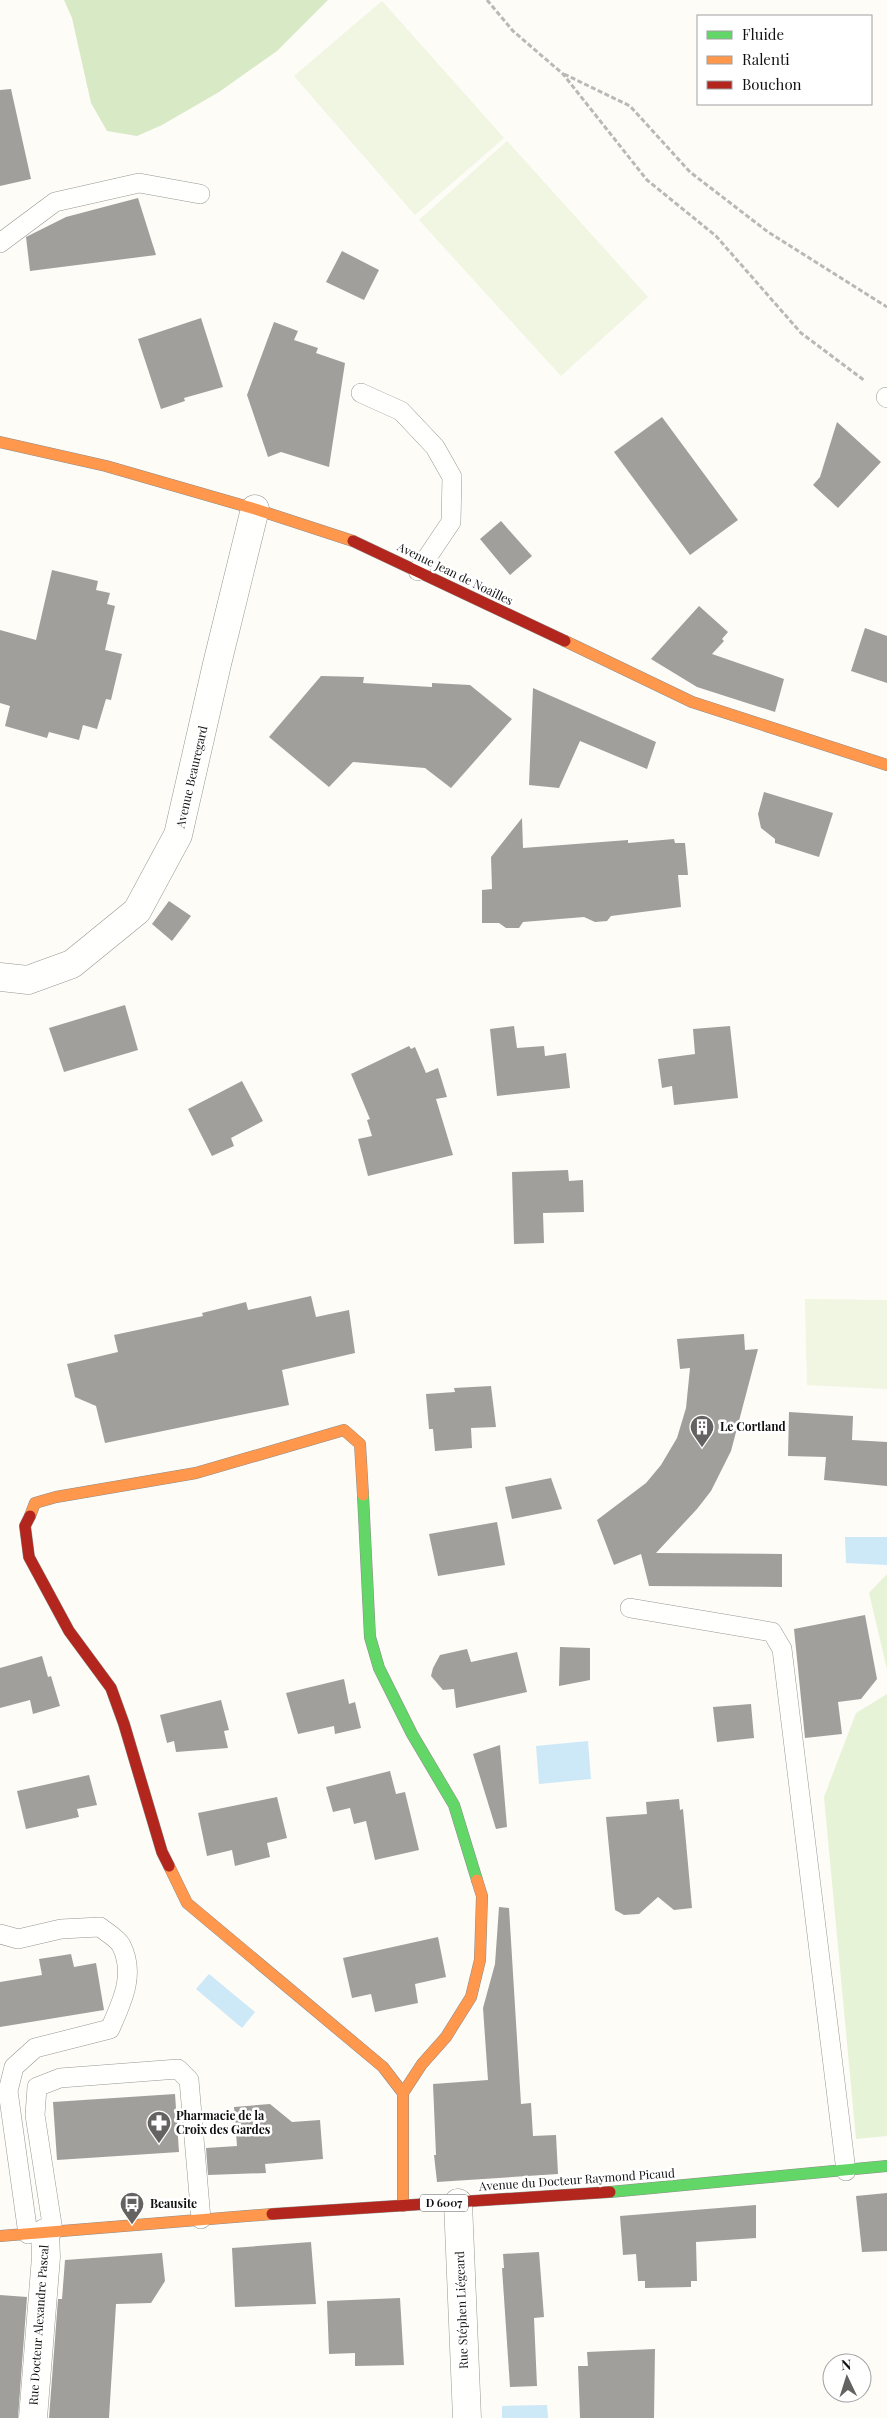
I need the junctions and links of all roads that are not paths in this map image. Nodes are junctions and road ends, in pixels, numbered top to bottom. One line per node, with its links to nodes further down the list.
1 (200, 194): 2 (lane)
2 (0, 244)
3 (361, 393): 6 (lane)
4 (0, 442): 5 (street, Avenue Jean de Noailles)
5 (255, 508): 6 (street, Avenue Jean de Noailles); 8 (street, Avenue Beauregard)
6 (418, 572): 7 (street, Avenue Jean de Noailles)
7 (887, 765)
8 (0, 977)
9 (630, 1608): 13 (lane)
10 (0, 1934): 17 (lane)
11 (404, 2093): 11 (street); 15 (street)
12 (887, 2166): 13 (street, Avenue du Docteur Raymond Picaud / D 6007)
13 (846, 2170): 14 (street, Avenue du Docteur Raymond Picaud / D 6007)
14 (458, 2203): 15 (street, Avenue du Docteur Raymond Picaud / D 6007); 20 (street, Rue Stéphen Liégeard)
15 (403, 2206): 16 (street, Avenue du Docteur Raymond Picaud / D 6007)
16 (201, 2220): 17 (street, Avenue du Docteur Raymond Picaud / D 6007); 17 (lane)
17 (42, 2233): 18 (street, Avenue du Docteur Raymond Picaud / D 6007); 19 (street, Rue Docteur Alexandre Pascal)
18 (0, 2236)
19 (33, 2418)
20 (466, 2418)

